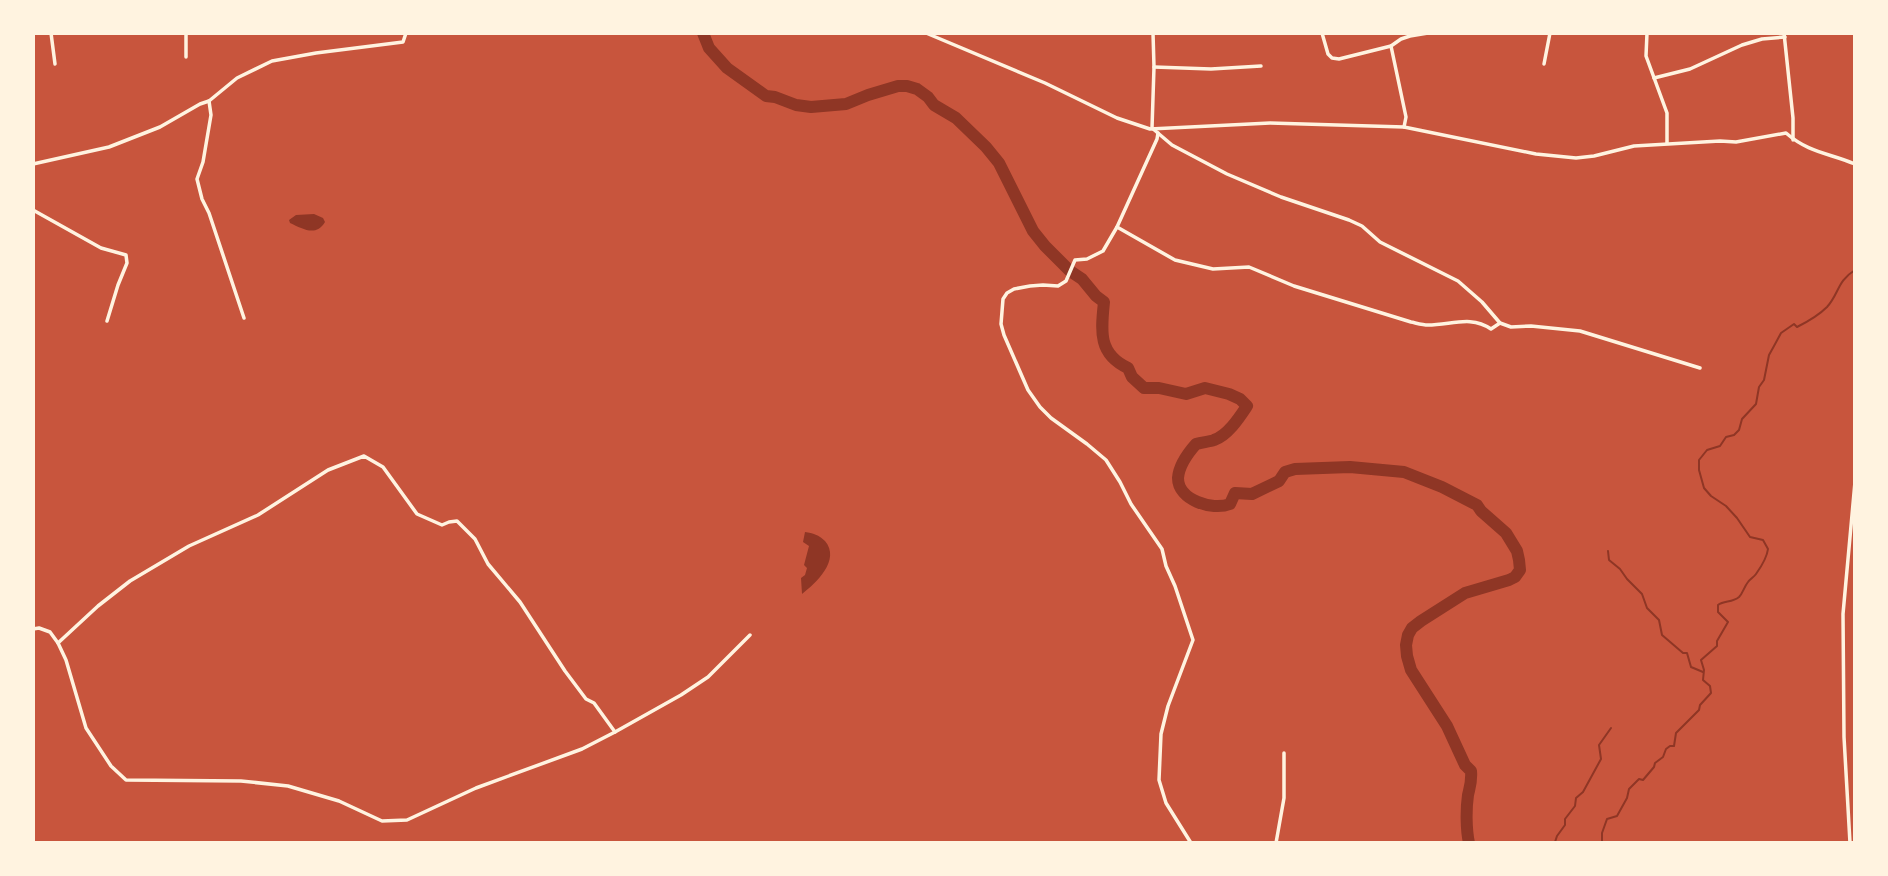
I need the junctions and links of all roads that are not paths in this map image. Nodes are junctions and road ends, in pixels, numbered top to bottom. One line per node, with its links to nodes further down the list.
1 (51, 33): 13 (street)
2 (186, 33): 12 (street)
3 (405, 33): 18 (street)
4 (926, 33): 19 (street)
5 (1153, 33): 16 (street)
6 (1322, 33): 11 (street)
7 (1428, 33): 11 (street)
8 (1550, 33): 14 (street)
9 (1647, 33): 17 (street)
10 (1784, 35): 17 (street); 22 (street)
11 (1391, 46): 20 (street)
12 (186, 57)
13 (55, 64)
14 (1544, 64)
15 (1261, 66): 16 (street)
16 (1154, 67): 19 (street)
17 (1654, 78): 23 (street)
18 (209, 101): 24 (street); 28 (street)
19 (1152, 128): 20 (street); 21 (street)
20 (1404, 128): 23 (street)
21 (1158, 133): 27 (street); 30 (street)
22 (1793, 139): 23 (street); 25 (street)
23 (1667, 143)
24 (33, 164)
25 (1855, 164)
26 (33, 210): 29 (street)
27 (1117, 227): 30 (street); 38 (street)
28 (244, 318)
29 (107, 321)
30 (1500, 323): 31 (street)
31 (1700, 368)
32 (1855, 482): 40 (street)
33 (33, 629): 35 (street)
34 (750, 635): 36 (street)
35 (58, 643): 36 (street); 36 (street)
36 (615, 732)
37 (1284, 754): 39 (street)
38 (1191, 843)
39 (1276, 843)
40 (1850, 843)

